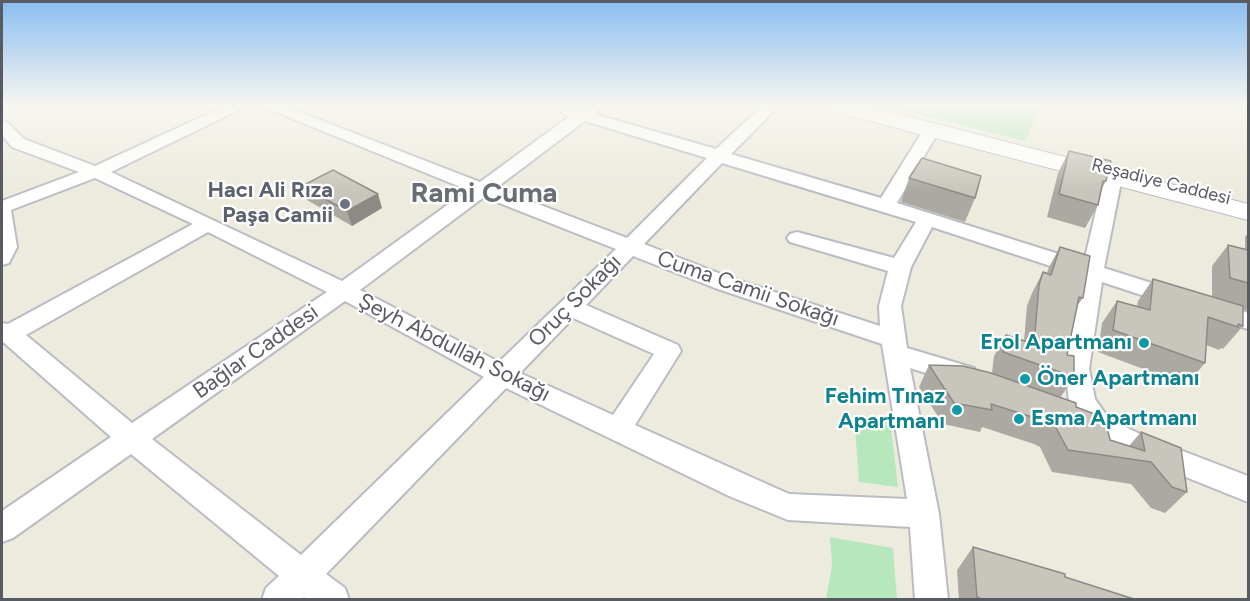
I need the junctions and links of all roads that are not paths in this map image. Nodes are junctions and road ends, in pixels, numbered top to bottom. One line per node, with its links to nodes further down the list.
1 (178, 134): 11 (street)
2 (343, 134): 13 (street, Cuma Camii Sokağı)
3 (556, 134): 13 (street, Bağlar Caddesi)
4 (654, 134): 10 (street)
5 (741, 134): 10 (street, Oruç Sokağı)
6 (929, 134): 15 (street)
7 (951, 134): 12 (main road, Reşadiye Caddesi)
8 (974, 134): 14 (main road, Reşadiye Caddesi)
9 (10, 145): 11 (street, Şeyh Abdullah Sokağı)
10 (717, 156): 15 (street); 21 (street, Oruç Sokağı)
11 (96, 172): 16 (street); 19 (street, Şeyh Abdullah Sokağı)
12 (1113, 177): 17 (main road, Reşadiye Caddesi); 24 (street)
13 (484, 188): 21 (street, Cuma Camii Sokağı); 25 (street, Bağlar Caddesi)
14 (1248, 205)
15 (886, 206): 18 (street)
16 (2, 209): 22 (street)
17 (1248, 212)
18 (927, 219): 23 (street); 24 (street)
19 (207, 224): 25 (street, Şeyh Abdullah Sokağı); 28 (street)
20 (797, 238): 23 (street)
21 (630, 247): 26 (street, Oruç Sokağı); 29 (street, Cuma Camii Sokağı)
22 (2, 258)
23 (900, 267): 29 (street)
24 (1093, 272): 27 (street); 33 (street)
25 (344, 291): 30 (street, Şeyh Abdullah Sokağı); 35 (street, Bağlar Caddesi)
26 (569, 307): 30 (street, Oruç Sokağı); 34 (street)
27 (1248, 321)
28 (5, 332): 35 (street)
29 (894, 347): 31 (street, Cuma Camii Sokağı); 37 (street)
30 (502, 375): 34 (street, Şeyh Abdullah Sokağı); 39 (street, Oruç Sokağı)
31 (982, 382)
32 (1056, 409): 33 (street)
33 (1098, 425): 36 (street)
34 (618, 429): 37 (street, Şeyh Abdullah Sokağı)
35 (132, 439): 38 (street, Bağlar Caddesi); 39 (street)
36 (1248, 489)
37 (924, 514): 42 (street)
38 (2, 528)
39 (302, 575): 40 (street, Oruç Sokağı); 41 (street)
40 (278, 600)
41 (333, 600)
42 (932, 600)

